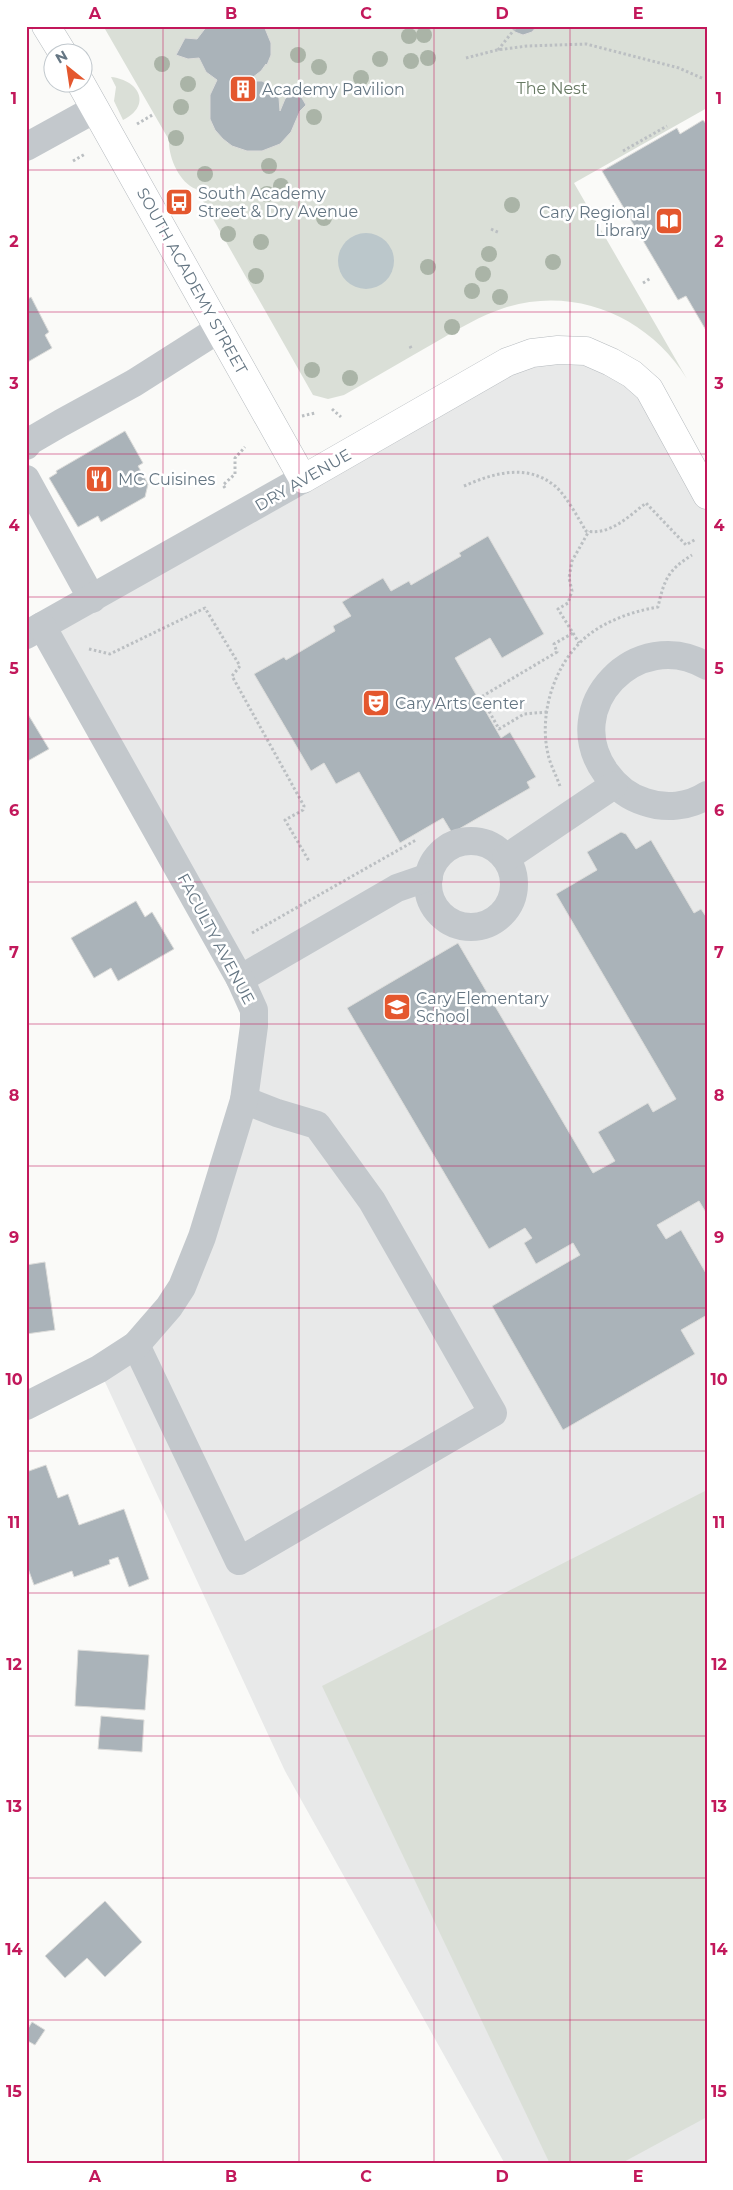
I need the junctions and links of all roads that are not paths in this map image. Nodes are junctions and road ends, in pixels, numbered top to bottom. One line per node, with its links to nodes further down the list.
1 (46, 26): 2 (main road)
2 (56, 42)
3 (86, 92): 4 (main road, SOUTH ACADEMY STREET)
4 (96, 109): 5 (street); 6 (main road, SOUTH ACADEMY STREET)
5 (26, 147)
6 (219, 329): 7 (street); 9 (main road, SOUTH ACADEMY STREET)
7 (26, 446)
8 (26, 479): 11 (street)
9 (303, 479): 10 (main road, DRY AVENUE); 11 (street, DRY AVENUE)
10 (707, 495)
11 (92, 599): 12 (street, DRY AVENUE)
12 (34, 630): 18 (street, FACULTY AVENUE)
13 (707, 666): 14 (street)
14 (614, 785): 15 (street); 16 (street)
15 (707, 795)
16 (506, 858): 17 (street); 17 (street)
17 (429, 876): 18 (street)
18 (240, 979): 19 (street, FACULTY AVENUE)
19 (244, 1100): 20 (street, FACULTY AVENUE); 20 (street)
20 (136, 1345): 21 (street, FACULTY AVENUE)
21 (26, 1406)

